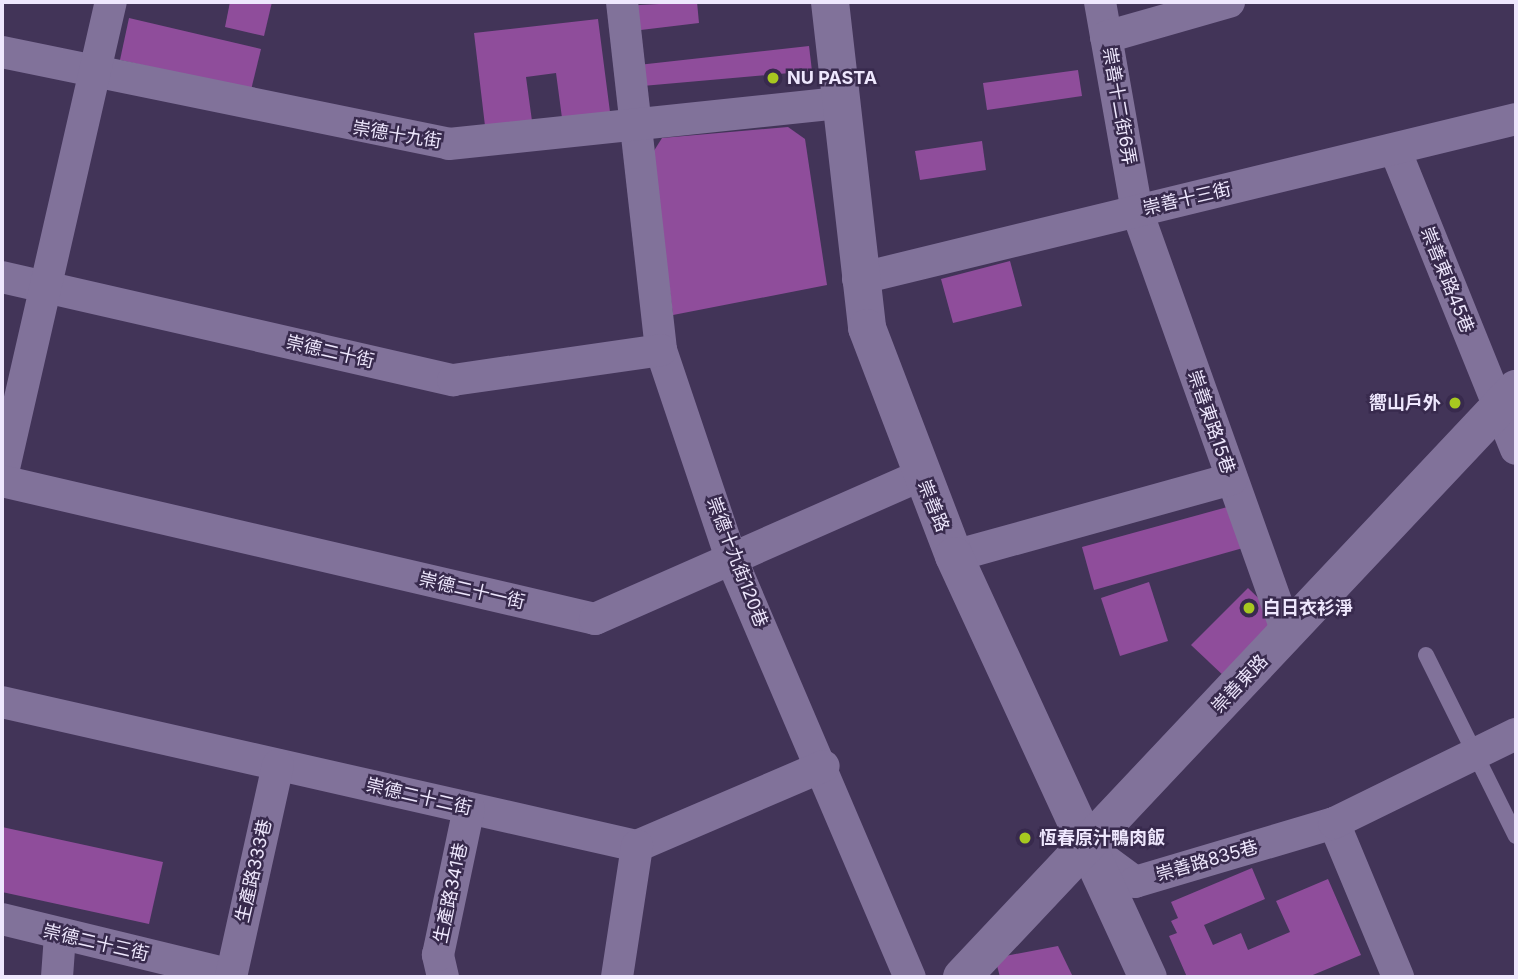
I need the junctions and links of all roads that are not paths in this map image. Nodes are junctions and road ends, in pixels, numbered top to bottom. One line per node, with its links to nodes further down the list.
1 (111, 2): 8 (street)
2 (622, 2): 11 (street, 崇德十九街120巷)
3 (830, 2): 9 (street, 崇善路)
4 (1100, 2): 6 (street, 崇善十二街6弄)
5 (1229, 2): 6 (street)
6 (1107, 37): 13 (street, 崇善十二街6弄)
7 (2, 52): 8 (street, 崇德十九街)
8 (94, 73): 11 (street, 崇德十九街); 16 (street)
9 (839, 103): 11 (street, 崇德十九街); 15 (street, 崇善路)
10 (1516, 120): 12 (street, 崇善十三街)
11 (633, 127): 17 (street, 崇德十九街120巷)
12 (1396, 152): 13 (street, 崇善十三街); 18 (street, 崇善東路45巷)
13 (1137, 211): 15 (street, 崇善十三街); 22 (street, 崇善東路15巷)
14 (2, 277): 16 (street, 崇德二十街)
15 (858, 279): 20 (street, 崇善路)
16 (44, 287): 17 (street, 崇德二十街); 21 (street)
17 (661, 350): 24 (street, 崇德十九街120巷)
18 (1508, 398): 19 (street, 崇善東路45巷); 25 (street, 崇善東路)
19 (1516, 449)
20 (921, 475): 23 (street, 崇善路); 24 (street, 崇德二十一街)
21 (2, 479): 24 (street, 崇德二十一街)
22 (1231, 479): 23 (street); 25 (street, 崇善東路15巷)
23 (954, 556): 36 (street, 崇善路)
24 (731, 558): 31 (street, 崇德十九街120巷)
25 (1287, 633): 36 (street, 崇善東路)
26 (1426, 654): 29 (lane)
27 (2, 702): 30 (street, 崇德二十二街)
28 (1516, 734): 29 (street, 崇善路835巷)
29 (1476, 754): 33 (street, 崇善路835巷); 34 (lane)
30 (278, 765): 32 (street, 崇德二十二街); 39 (street, 生產路333巷)
31 (824, 766): 35 (street); 43 (street, 崇德十九街120巷)
32 (469, 808): 35 (street, 崇德二十二街); 41 (street, 生產路341巷)
33 (1334, 823): 36 (street, 崇善路835巷); 46 (street)
34 (1516, 836)
35 (637, 846): 42 (street)
36 (1089, 848): 44 (street, 崇善東路); 45 (street, 崇善路)
37 (2, 919): 38 (street, 崇德二十三街)
38 (60, 935): 39 (street, 崇德二十三街); 40 (street)
39 (231, 976)
40 (57, 977)
41 (443, 977)
42 (617, 977)
43 (910, 977)
44 (962, 977)
45 (1148, 977)
46 (1398, 977)

